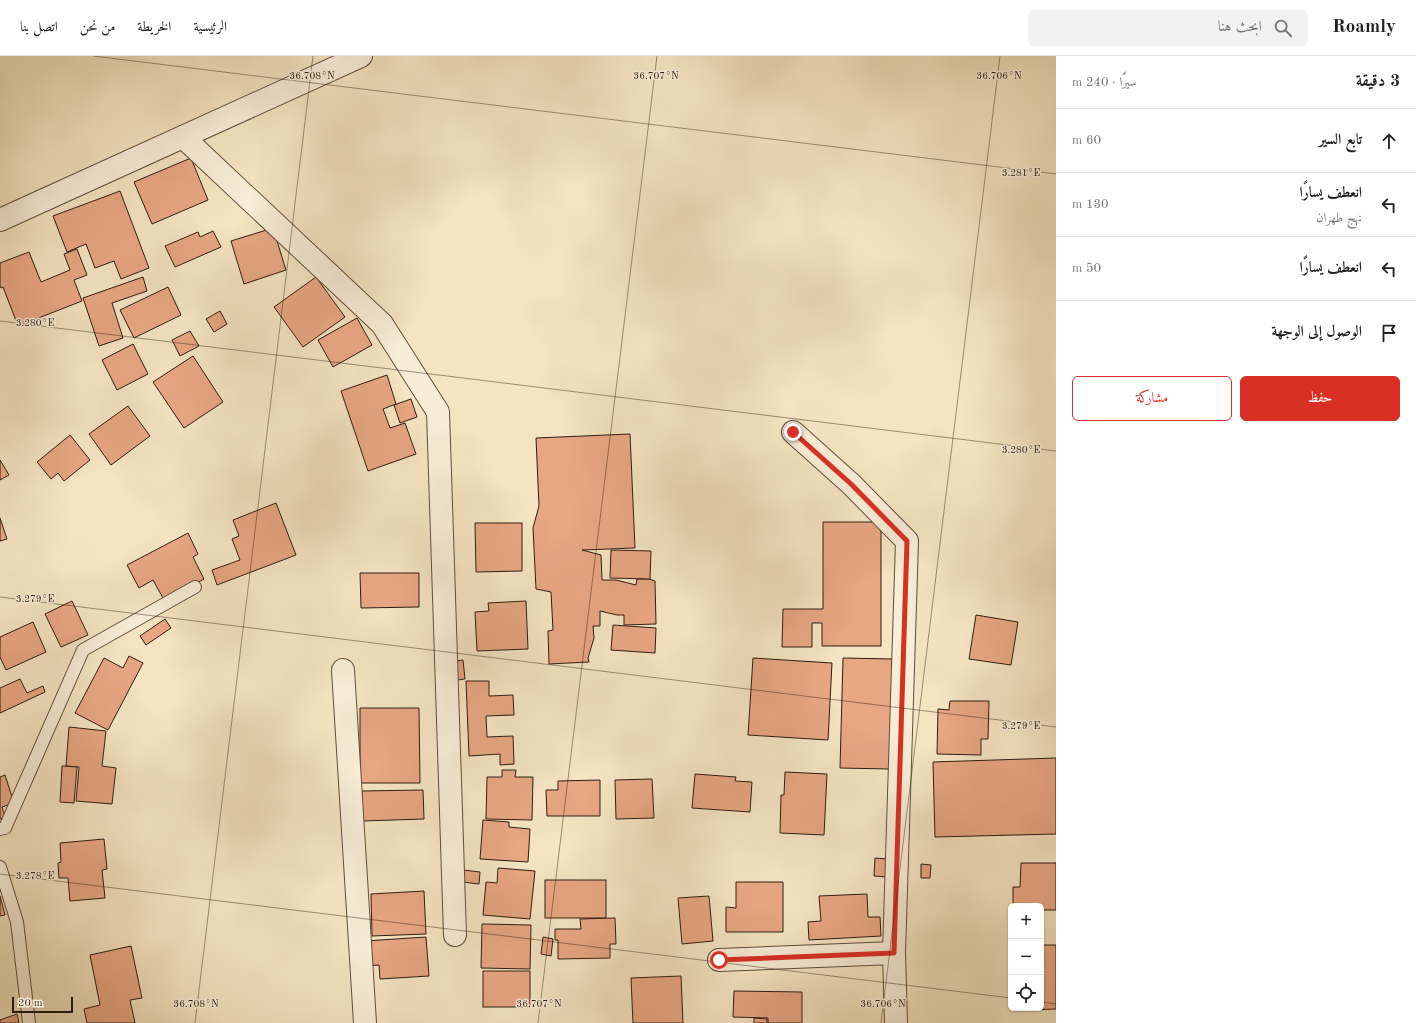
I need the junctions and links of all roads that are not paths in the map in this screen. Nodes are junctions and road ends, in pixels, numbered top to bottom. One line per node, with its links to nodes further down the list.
1 (361, 56): 2 (street)
2 (183, 137): 3 (street); 9 (street)
3 (0, 220)
4 (793, 432): 10 (street)
5 (195, 587): 7 (lane)
6 (343, 670): 13 (street)
7 (0, 829)
8 (0, 867): 12 (lane)
9 (454, 935)
10 (894, 953): 11 (street); 14 (street)
11 (719, 960)
12 (29, 1023)
13 (365, 1023)
14 (896, 1023)

